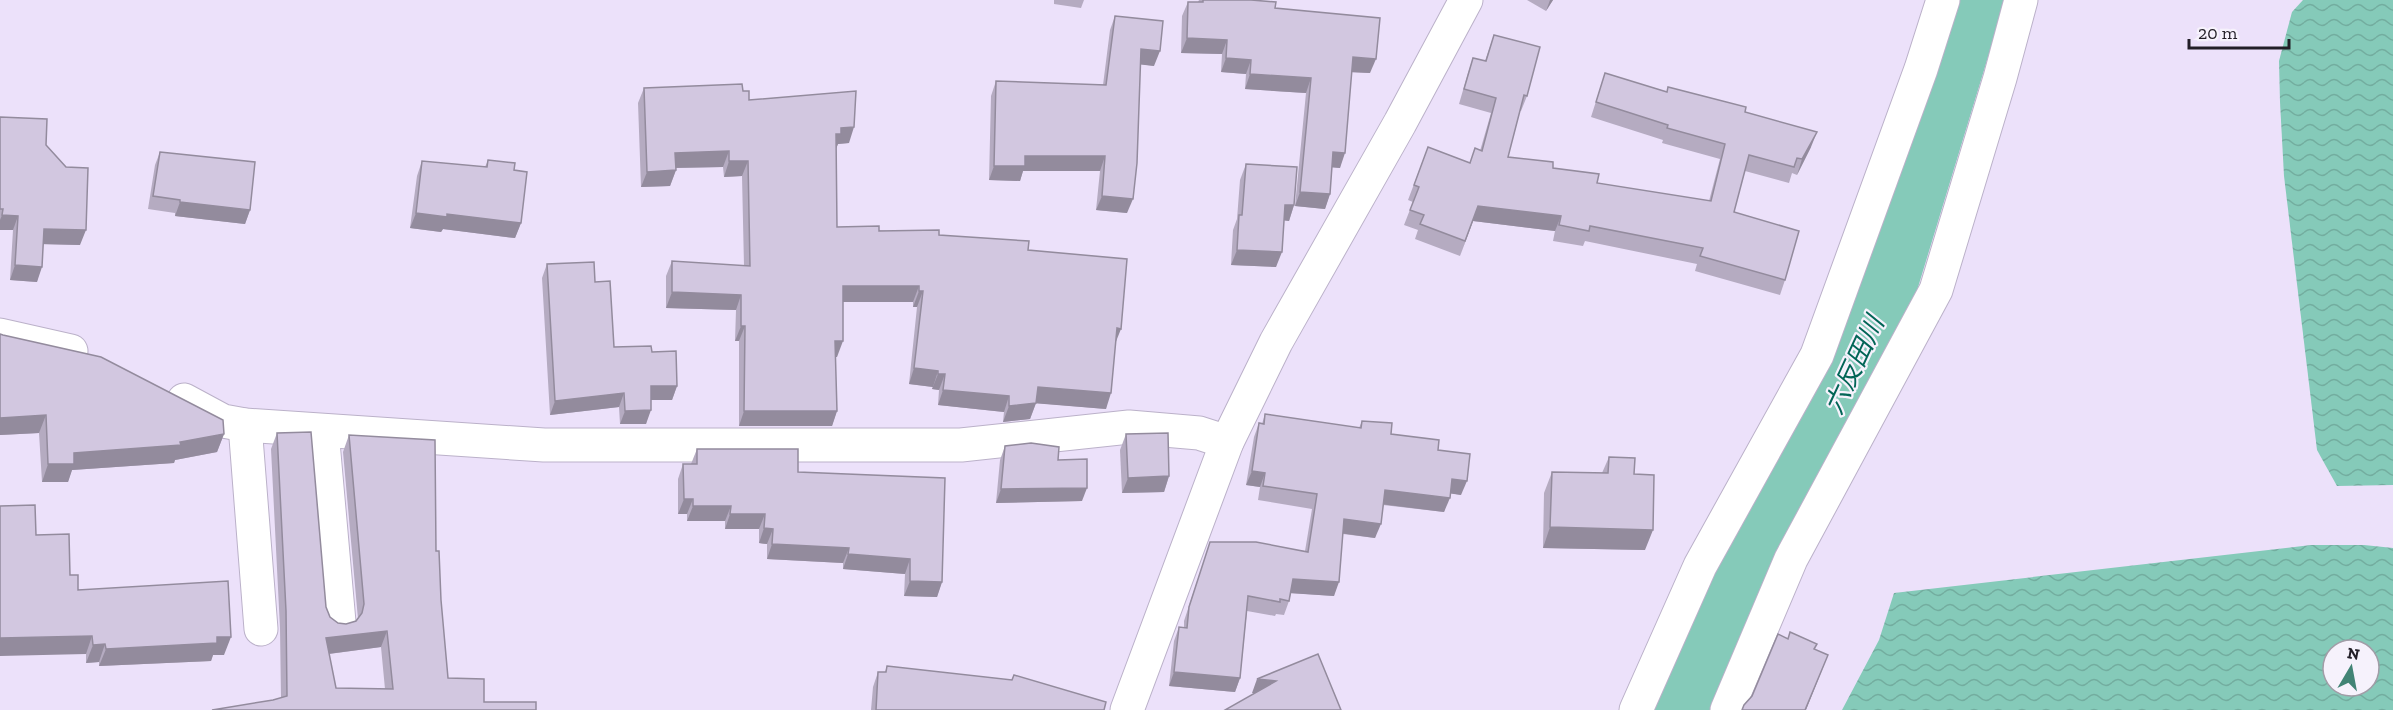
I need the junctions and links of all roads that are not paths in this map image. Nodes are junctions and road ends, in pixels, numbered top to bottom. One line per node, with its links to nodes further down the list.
1 (1466, 0): 9 (street)
2 (1943, 0): 13 (street)
3 (2021, 0): 14 (street)
4 (0, 335): 5 (street)
5 (101, 357)
6 (162, 389): 7 (street)
7 (245, 425): 8 (street); 11 (street)
8 (322, 431): 9 (street); 10 (street)
9 (1227, 442): 12 (street)
10 (339, 622)
11 (261, 629)
12 (1126, 710)
13 (1636, 710)
14 (1727, 710)

